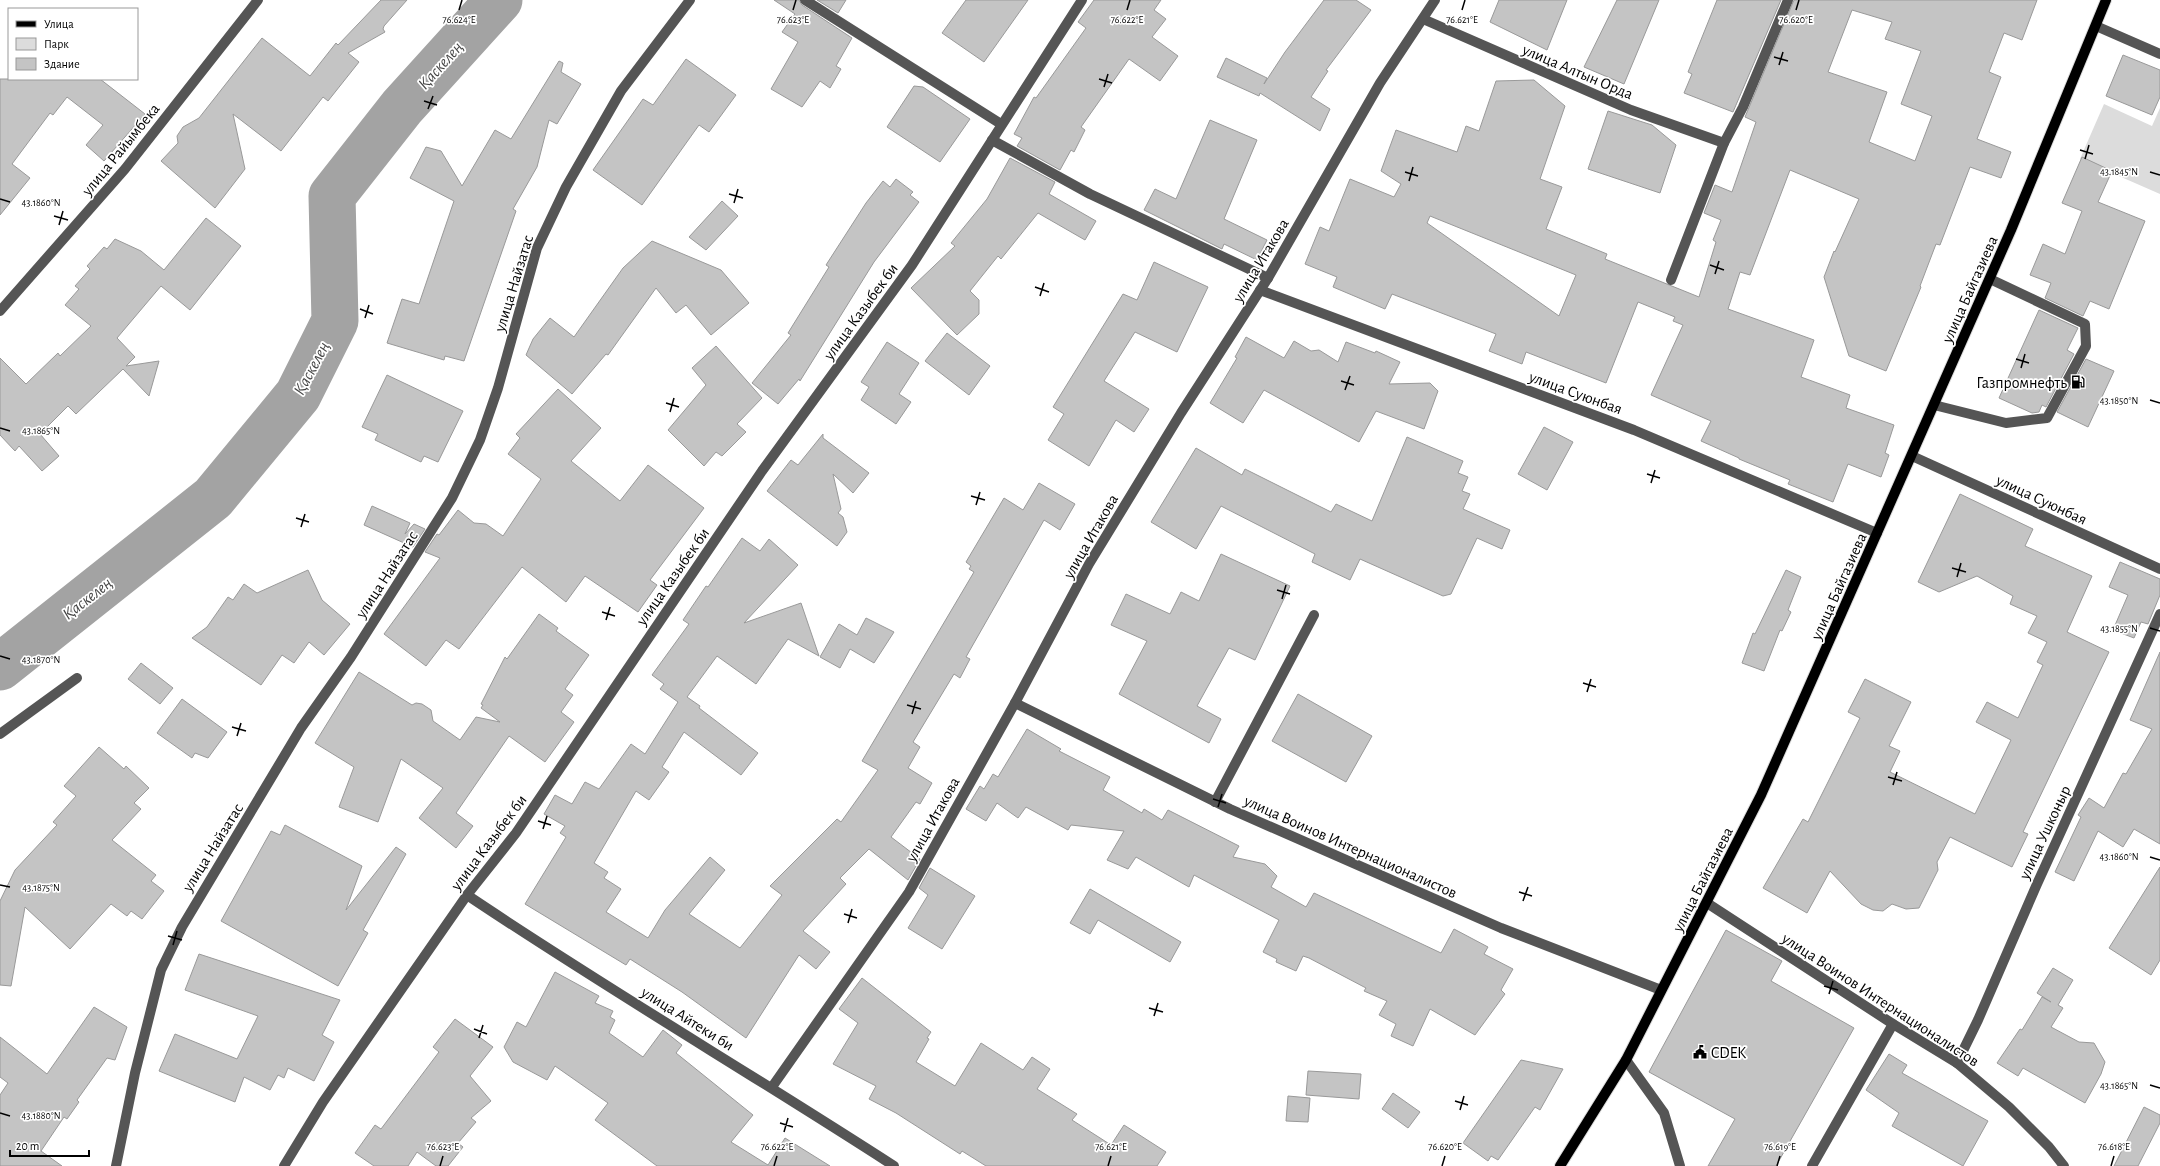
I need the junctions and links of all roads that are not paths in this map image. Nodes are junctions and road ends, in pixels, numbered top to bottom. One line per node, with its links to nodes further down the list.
1 (258, 0): 18 (street, улица Райымбека)
2 (690, 0): 37 (street, улица Найзатас)
3 (805, 0): 11 (street)
4 (1082, 0): 11 (street, улица Казыбек би)
5 (1434, 0): 8 (street, улица Итакова)
6 (1788, 0): 13 (street)
7 (2106, 0): 9 (main road, улица Байгазиева)
8 (1423, 20): 13 (street, улица Алтын Орда); 14 (street, улица Итакова)
9 (2096, 26): 10 (street); 15 (main road, улица Байгазиева)
10 (2160, 54)
11 (1001, 124): 12 (street, улица Казыбек би)
12 (992, 140): 14 (street); 29 (street, улица Казыбек би)
13 (1724, 143): 16 (street)
14 (1268, 278): 17 (street, улица Итакова)
15 (1990, 279): 19 (main road, улица Байгазиева); 19 (street)
16 (1670, 280)
17 (1260, 290): 21 (street, улица Суюнбая); 26 (street, улица Итакова)
18 (0, 311)
19 (1934, 405): 20 (main road, улица Байгазиева)
20 (1912, 456): 21 (main road, улица Байгазиева); 22 (street, улица Суюнбая)
21 (1877, 533): 30 (main road, улица Байгазиева)
22 (2160, 569)
23 (2160, 614): 34 (street, улица Ушконыр)
24 (1314, 615): 28 (street)
25 (77, 678): 27 (street)
26 (1015, 702): 28 (street, улица Воинов Интернационалистов); 35 (street, улица Итакова)
27 (0, 734)
28 (1215, 802): 31 (street, улица Воинов Интернационалистов)
29 (467, 895): 35 (street, улица Айтеки би); 38 (street, улица Казыбек би)
30 (1707, 904): 31 (main road, улица Байгазиева); 32 (street, улица Воинов Интернационалистов)
31 (1661, 990): 33 (main road, улица Байгазиева)
32 (1893, 1024): 34 (street, улица Воинов Интернационалистов); 42 (street)
33 (1626, 1060): 40 (main road, улица Байгазиева); 41 (street)
34 (1957, 1063): 36 (street, улица Воинов Интернационалистов)
35 (772, 1087): 39 (street, улица Айтеки би)
36 (2061, 1165)
37 (116, 1166)
38 (284, 1166)
39 (894, 1166)
40 (1560, 1166)
41 (1680, 1166)
42 (1812, 1166)

